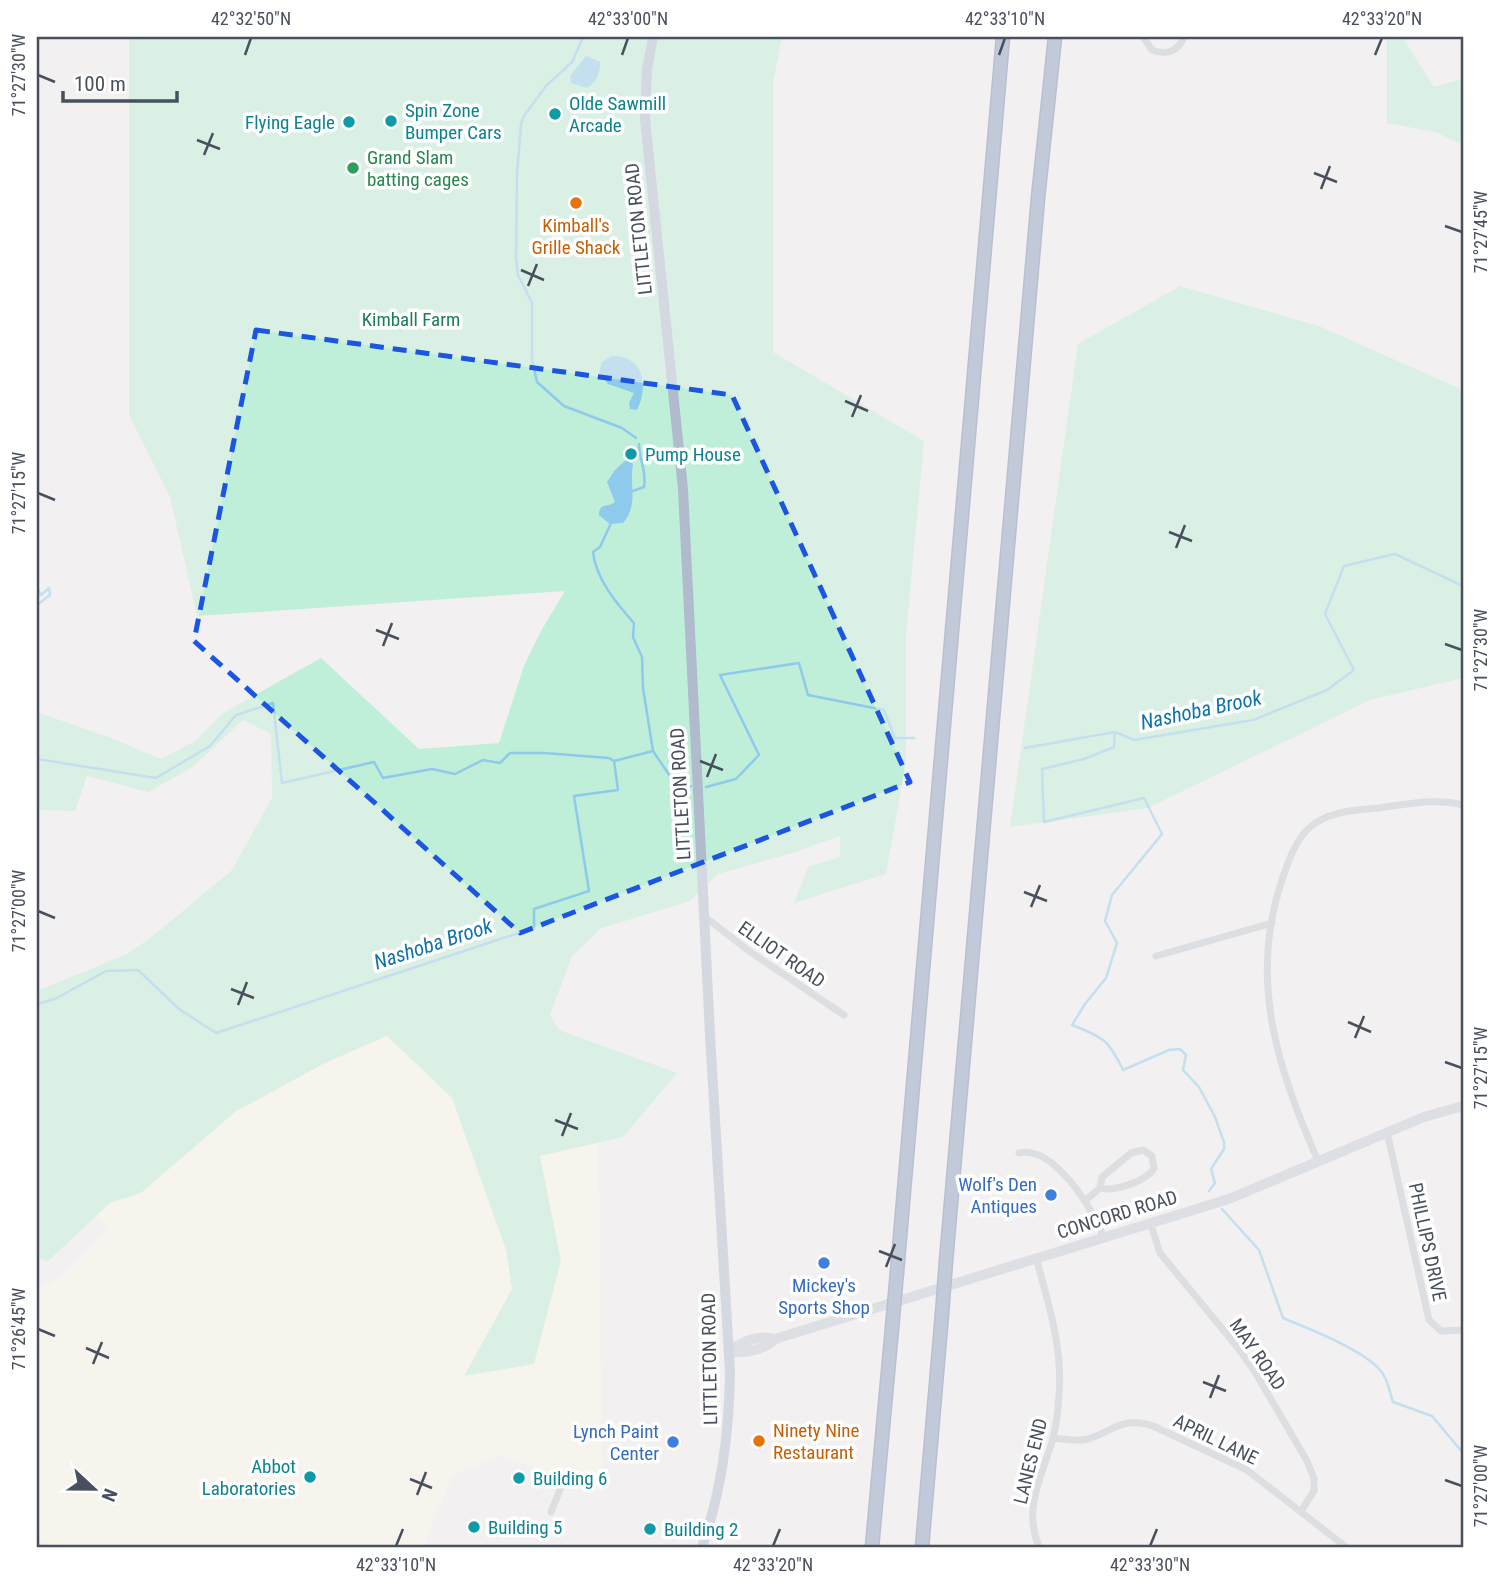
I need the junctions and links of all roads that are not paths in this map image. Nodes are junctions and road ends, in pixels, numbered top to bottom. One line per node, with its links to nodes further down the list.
1 (653, 37): 7 (main road, LITTLETON ROAD)
2 (1003, 37): 27 (highway, bridge)
3 (1055, 37): 28 (highway, bridge)
4 (1143, 37): 5 (street)
5 (1184, 37)
6 (1463, 805): 8 (street)
7 (704, 916): 10 (street, ELLIOT ROAD); 21 (main road, LITTLETON ROAD)
8 (1272, 923): 9 (street); 14 (street)
9 (1156, 956)
10 (844, 1015)
11 (1463, 1106): 12 (main road, CONCORD ROAD)
12 (1387, 1132): 14 (main road, CONCORD ROAD); 20 (street, PHILLIPS DRIVE)
13 (1019, 1153): 16 (street)
14 (1318, 1161): 17 (main road, CONCORD ROAD)
15 (1100, 1188): 15 (street); 16 (street)
16 (1085, 1201): 18 (street)
17 (1150, 1222): 18 (main road, CONCORD ROAD); 24 (street, MAY ROAD)
18 (1103, 1237): 19 (main road, CONCORD ROAD)
19 (1036, 1257): 21 (main road, CONCORD ROAD); 22 (street, LANES END)
20 (1463, 1330)
21 (729, 1352): 26 (main road, LITTLETON ROAD)
22 (1053, 1438): 24 (street, APRIL LANE); 29 (street, LANES END)
23 (567, 1472): 25 (street)
24 (1301, 1511): 30 (street, APRIL LANE)
25 (551, 1512)
26 (702, 1547)
27 (872, 1547)
28 (922, 1547)
29 (1039, 1547)
30 (1346, 1547)

